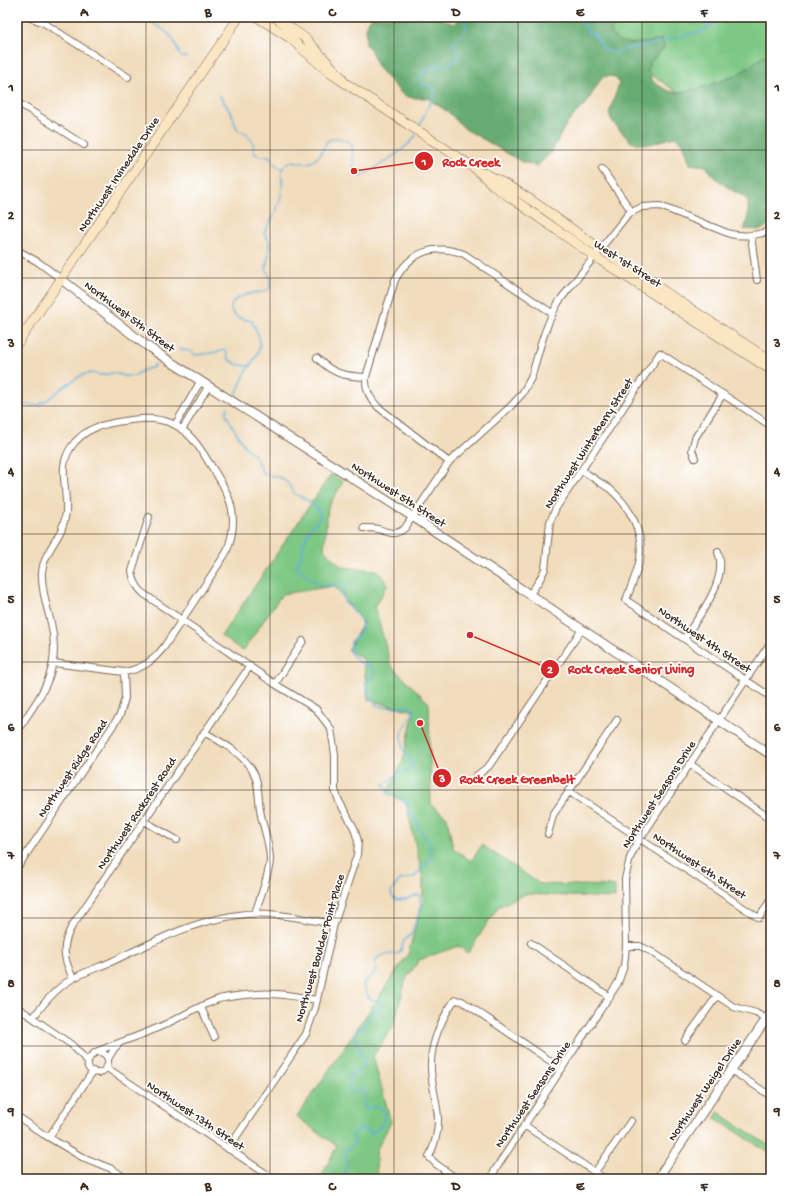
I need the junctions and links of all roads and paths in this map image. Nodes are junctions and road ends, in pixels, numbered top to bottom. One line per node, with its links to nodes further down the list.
1 (29, 17): 5 (street)
2 (239, 17): 15 (main road, Northwest Irvinedale Drive)
3 (257, 17): 6 (main road, West 1st Street)
4 (275, 17): 6 (main road, West 1st Street)
5 (128, 77)
6 (348, 85): 14 (main road, West 1st Street)
7 (17, 102): 8 (street)
8 (84, 145)
9 (602, 169): 10 (street)
10 (632, 212): 12 (street); 14 (street)
11 (771, 230): 12 (street)
12 (751, 236): 16 (street)
13 (17, 250): 15 (street, Northwest 5th Street)
14 (597, 253): 17 (street); 20 (main road, West 1st Street); 21 (main road, West 1st Street)
15 (61, 280): 18 (main road, Northwest Irvinedale Drive); 23 (street, Northwest 5th Street)
16 (757, 280)
17 (552, 313): 22 (street); 29 (street)
18 (17, 344)
19 (317, 358): 22 (street)
20 (771, 361)
21 (771, 370)
22 (366, 377): 29 (street)
23 (204, 384): 25 (street); 27 (street); 32 (street, Northwest 5th Street)
24 (723, 394): 26 (street); 28 (street); 30 (street, Northwest Winterberry Street)
25 (175, 425): 27 (street); 41 (street)
26 (771, 426)
27 (182, 430): 36 (street)
28 (694, 458)
29 (449, 462): 32 (street)
30 (582, 470): 35 (street, Northwest Winterberry Street); 38 (street, Northwest 4th Street)
31 (149, 517): 36 (street, Northwest Boulder Point Place)
32 (413, 517): 33 (street); 35 (street, Northwest 5th Street)
33 (364, 528)
34 (718, 552): 38 (street)
35 (530, 594): 37 (street, Northwest 5th Street)
36 (182, 620): 42 (street, Northwest Boulder Point Place); 43 (street)
37 (582, 629): 48 (street, Northwest 5th Street); 53 (street)
38 (684, 639): 44 (street, Northwest 4th Street)
39 (303, 641): 45 (street)
40 (771, 642): 44 (street, Northwest Seasons Drive)
41 (53, 663): 43 (street); 49 (street)
42 (250, 666): 45 (street, Northwest Boulder Point Place); 50 (street, Northwest Rockcrest Road)
43 (124, 672): 60 (street, Northwest Ridge Road)
44 (746, 680): 46 (street, Northwest 4th Street); 48 (street, Northwest Seasons Drive)
45 (275, 684): 63 (street, Northwest Boulder Point Place)
46 (771, 697)
47 (617, 720): 54 (street)
48 (719, 720): 51 (street, Northwest 5th Street); 52 (street, Northwest Seasons Drive)
49 (17, 730)
50 (204, 732): 56 (street, Northwest Rockcrest Road); 62 (street)
51 (771, 755)
52 (690, 764): 55 (street); 58 (street, Northwest Seasons Drive)
53 (476, 776)
54 (568, 791): 57 (street); 58 (street, Northwest 6th Street)
55 (771, 819)
56 (144, 821): 59 (street); 66 (street, Northwest Rockcrest Road)
57 (548, 834)
58 (640, 839): 61 (street, Northwest 6th Street); 65 (street, Northwest Seasons Drive)
59 (177, 840)
60 (17, 868)
61 (771, 899)
62 (255, 913): 63 (street); 66 (street)
63 (334, 924): 69 (street, Northwest Boulder Point Place)
64 (531, 943): 68 (street)
65 (626, 946): 67 (street); 68 (street, Northwest Seasons Drive)
66 (73, 978): 73 (street)
67 (717, 996): 74 (street); 76 (street)
68 (610, 997): 83 (street, Northwest Seasons Drive)
69 (317, 1000): 71 (street); 91 (street, Northwest Boulder Point Place)
70 (17, 1007): 73 (street)
71 (201, 1007): 75 (street); 77 (street)
72 (771, 1012): 74 (street, Northwest Weigel Drive)
73 (33, 1018): 78 (street)
74 (766, 1019): 84 (street, Northwest Weigel Drive)
75 (214, 1037)
76 (685, 1040)
77 (121, 1043): 79 (street); 80 (street)
78 (72, 1045): 79 (street); 81 (street)
79 (96, 1053): 80 (street); 81 (street)
80 (108, 1059): 82 (street)
81 (88, 1062): 85 (street)
82 (107, 1068): 85 (street); 91 (street, Northwest 13th Street)
83 (562, 1069): 89 (street, Northwest Seasons Drive); 95 (street)
84 (731, 1070): 86 (street); 98 (street, Northwest Weigel Drive)
85 (93, 1071): 90 (street)
86 (771, 1096)
87 (17, 1116): 90 (street)
88 (631, 1121): 92 (street)
89 (524, 1125): 92 (street); 96 (street, Northwest Seasons Drive)
90 (49, 1137): 93 (street)
91 (228, 1149): 94 (street, Northwest 13th Street)
92 (595, 1172): 97 (street)
93 (127, 1179)
94 (274, 1179)
95 (457, 1179)
96 (491, 1179)
97 (605, 1179)
98 (657, 1179)

